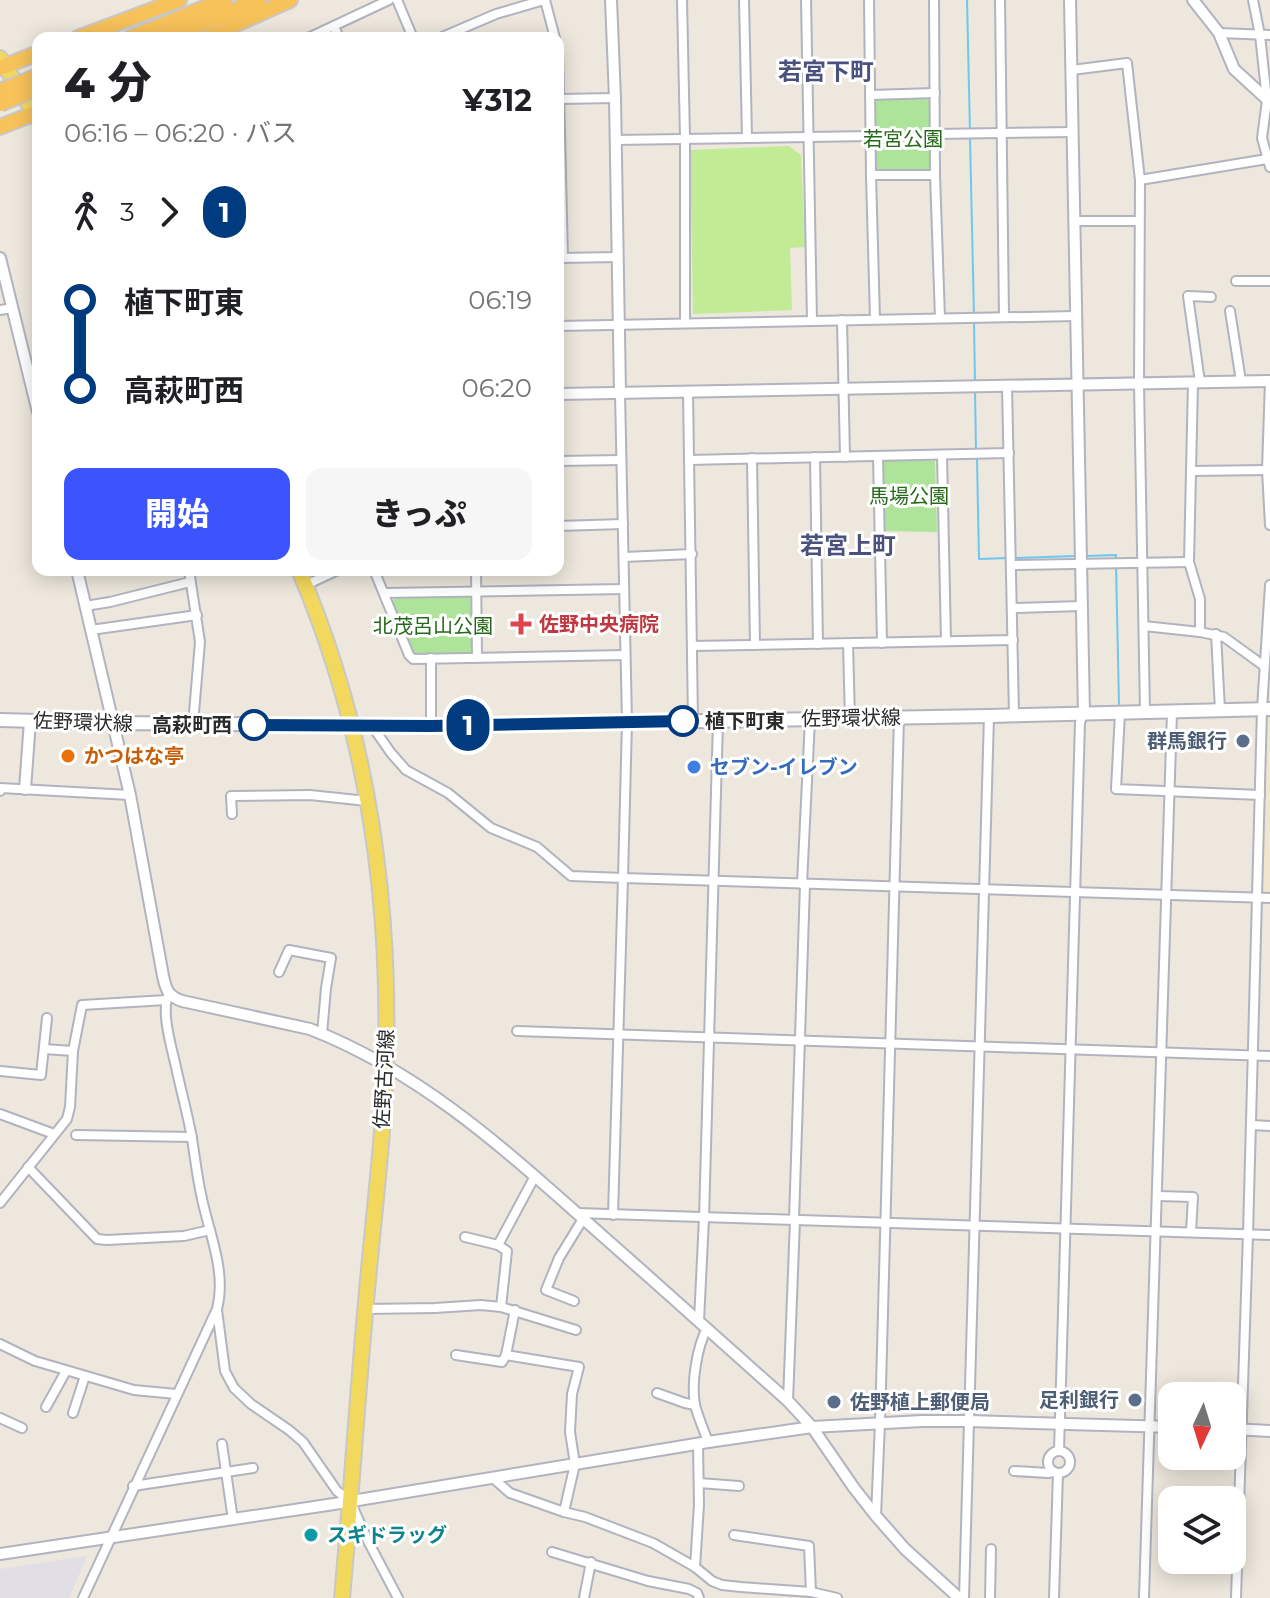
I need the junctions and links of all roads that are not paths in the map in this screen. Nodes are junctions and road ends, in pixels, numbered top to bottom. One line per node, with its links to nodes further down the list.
1 (179, 0): 19 (highway)
2 (224, 0): 20 (highway)
3 (259, 0): 21 (highway)
4 (290, 0): 22 (highway)
5 (389, 0): 18 (street)
6 (397, 0): 25 (street)
7 (545, 0): 26 (street); 27 (street)
8 (611, 0): 38 (street)
9 (682, 0): 51 (street)
10 (744, 0): 50 (street)
11 (806, 0): 48 (street)
12 (869, 0): 37 (street)
13 (934, 0): 36 (street)
14 (1000, 0): 46 (street)
15 (1070, 0): 32 (street)
16 (1193, 0): 28 (street)
17 (1253, 0): 29 (street)
18 (334, 26): 23 (street); 24 (street)
19 (94, 32)
20 (145, 32)
21 (180, 32)
22 (218, 32)
23 (321, 32)
24 (336, 32)
25 (410, 32)
26 (454, 32)
27 (553, 32)
28 (1219, 33): 29 (street); 40 (street)
29 (1265, 35): 40 (street)
30 (32, 55): 31 (highway)
31 (2, 64): 42 (main road)
32 (1072, 70): 45 (street); 56 (street)
33 (32, 78): 34 (highway, bridge)
34 (0, 91)
35 (32, 91): 41 (highway, bridge)
36 (935, 93): 37 (street); 47 (street)
37 (870, 95): 49 (street)
38 (615, 98): 39 (street); 52 (street)
39 (564, 99)
40 (1268, 101): 53 (street)
41 (0, 104)
42 (32, 107)
43 (32, 116): 44 (highway)
44 (0, 127)
45 (1073, 132): 46 (street); 57 (street)
46 (1001, 133): 47 (street); 68 (street)
47 (935, 134): 55 (street)
48 (809, 136): 49 (street); 50 (street); 73 (street)
49 (871, 136): 54 (street)
50 (747, 137): 51 (street)
51 (685, 138): 52 (street); 74 (street)
52 (616, 140): 59 (street)
53 (1268, 163): 56 (street)
54 (871, 175): 55 (street); 71 (street)
55 (935, 175): 70 (street)
56 (1140, 180): 58 (street)
57 (1074, 221): 58 (street); 69 (street)
58 (1139, 221): 80 (street)
59 (618, 257): 61 (street); 75 (street)
60 (0, 258): 65 (street)
61 (564, 258)
62 (1236, 281): 63 (street)
63 (1270, 281)
64 (1211, 297): 79 (street)
65 (12, 308): 66 (street); 83 (street)
66 (0, 310)
67 (1230, 311): 77 (street)
68 (1004, 316): 69 (street); 70 (street)
69 (1076, 316): 81 (street)
70 (940, 318): 71 (street)
71 (875, 319): 72 (street)
72 (842, 320): 73 (street); 84 (street)
73 (812, 321): 74 (street)
74 (685, 323): 75 (street)
75 (619, 325): 76 (street); 86 (street)
76 (564, 326)
77 (1241, 381): 78 (street); 79 (street)
78 (1269, 381): 97 (street)
79 (1196, 382): 80 (street); 98 (street)
80 (1139, 384): 81 (street); 104 (street)
81 (1077, 385): 82 (street); 106 (street)
82 (1007, 386): 84 (street); 88 (street)
83 (32, 388)
84 (843, 389): 85 (street); 92 (street)
85 (688, 392): 86 (street); 95 (street)
86 (620, 393): 87 (street); 94 (street)
87 (564, 394)
88 (1009, 453): 89 (street); 107 (street)
89 (942, 455): 90 (street); 129 (street)
90 (878, 456): 92 (street); 130 (street)
91 (815, 457): 92 (street); 93 (street); 131 (street)
92 (845, 457)
93 (752, 458): 95 (street); 133 (street)
94 (621, 460): 96 (street); 99 (street)
95 (689, 460): 102 (street)
96 (564, 461)
97 (1267, 470): 98 (street); 100 (street)
98 (1192, 471): 105 (street)
99 (623, 524): 101 (street); 103 (street)
100 (1270, 525)
101 (564, 526)
102 (692, 554): 103 (street); 134 (street)
103 (624, 557): 117 (street)
104 (1141, 562): 105 (street); 106 (street); 124 (street)
105 (1189, 562): 126 (street)
106 (1081, 563): 107 (street); 121 (street)
107 (1011, 565): 122 (street)
108 (78, 576): 120 (street)
109 (190, 576): 114 (street)
110 (302, 576): 115 (main road, 佐野古河線)
111 (325, 576): 115 (street)
112 (377, 576): 119 (street)
113 (476, 576): 118 (street)
114 (190, 582): 120 (street); 123 (street)
115 (306, 585): 157 (main road, 佐野古河線)
116 (1270, 585): 138 (street)
117 (624, 589): 118 (street); 135 (street)
118 (476, 591): 119 (street); 136 (street)
119 (385, 593): 137 (street)
120 (85, 606): 125 (street)
121 (1082, 606): 122 (street); 143 (street)
122 (1012, 608): 128 (street)
123 (197, 615): 125 (street); 156 (street)
124 (1144, 626): 126 (street); 141 (street)
125 (91, 630): 155 (street)
126 (1200, 632): 127 (street)
127 (1216, 634): 138 (street); 140 (street)
128 (1013, 640): 129 (street); 145 (street)
129 (946, 641): 130 (street)
130 (882, 643): 132 (street)
131 (818, 644): 132 (street); 133 (street)
132 (848, 644): 149 (street)
133 (755, 645): 134 (street)
134 (692, 646): 152 (street)
135 (625, 655): 136 (street); 154 (street)
136 (477, 657): 137 (street)
137 (431, 658): 158 (street)
138 (1264, 666): 139 (street)
139 (1266, 709): 140 (main road, 佐野環状線); 164 (street)
140 (1220, 710): 142 (main road, 佐野環状線)
141 (1145, 712): 142 (main road, 佐野環状線); 144 (main road, 佐野環状線)
142 (1172, 712): 162 (street)
143 (1084, 713): 144 (main road, 佐野環状線); 145 (main road, 佐野環状線); 172 (street)
144 (1120, 713): 162 (street)
145 (1014, 715): 146 (main road, 佐野環状線)
146 (989, 716): 147 (main road, 佐野環状線); 171 (street)
147 (899, 717): 149 (main road, 佐野環状線); 170 (street)
148 (810, 719): 149 (main road, 佐野環状線); 153 (main road, 佐野環状線); 169 (street)
149 (850, 719)
150 (0, 720): 151 (main road, 佐野環状線)
151 (30, 721): 155 (main road, 佐野環状線); 160 (street)
152 (693, 721): 153 (main road, 佐野環状線); 154 (main road, 佐野環状線)
153 (718, 721): 168 (street)
154 (627, 722): 158 (main road, 佐野環状線); 167 (street)
155 (112, 723): 156 (main road, 佐野環状線); 163 (street)
156 (193, 724): 157 (main road, 佐野環状線)
157 (351, 726): 159 (main road, 佐野環状線); 165 (main road, 佐野古河線)
158 (431, 726): 159 (main road, 佐野環状線)
159 (375, 727): 167 (street)
160 (25, 789): 161 (street); 163 (street)
161 (0, 791)
162 (1169, 792): 164 (street); 173 (street)
163 (130, 795): 177 (street)
164 (1260, 795): 174 (street)
165 (368, 801): 166 (street); 192 (main road, 佐野古河線)
166 (232, 814)
167 (623, 878): 168 (street); 181 (street)
168 (713, 881): 169 (street); 182 (street)
169 (804, 884): 170 (street); 183 (street)
170 (894, 887): 171 (street); 184 (street)
171 (983, 890): 172 (street); 185 (street)
172 (1075, 893): 173 (street); 187 (street)
173 (1166, 896): 174 (street); 189 (street)
174 (1258, 897): 175 (street); 190 (street)
175 (1270, 898)
176 (279, 972): 180 (street)
177 (167, 997): 180 (street); 188 (street); 199 (street)
178 (47, 1018): 186 (street)
179 (517, 1031): 181 (street)
180 (322, 1034): 192 (street)
181 (618, 1035): 182 (street); 204 (street)
182 (710, 1038): 183 (street); 206 (street)
183 (800, 1041): 184 (street); 207 (street)
184 (890, 1043): 185 (street); 208 (street)
185 (979, 1046): 187 (street); 209 (street)
186 (44, 1049): 188 (street); 193 (street)
187 (1071, 1049): 189 (street); 210 (street)
188 (73, 1051): 197 (street)
189 (1162, 1052): 190 (street); 202 (street)
190 (1252, 1055): 191 (street); 195 (street)
191 (1270, 1056)
192 (386, 1065): 201 (street); 221 (main road, 佐野古河線)
193 (0, 1071)
194 (0, 1114): 197 (street)
195 (1251, 1125): 196 (street); 214 (street)
196 (1270, 1126)
197 (54, 1134): 200 (street)
198 (76, 1135): 199 (street)
199 (192, 1137): 211 (street)
200 (28, 1167): 203 (street); 211 (street)
201 (535, 1176): 205 (street); 217 (street)
202 (1158, 1196): 212 (street); 213 (street)
203 (0, 1203)
204 (613, 1215): 205 (street); 206 (street)
205 (580, 1216): 218 (street); 223 (street)
206 (704, 1218): 207 (street); 223 (street)
207 (795, 1220): 208 (street); 233 (street)
208 (885, 1222): 209 (street); 239 (street)
209 (975, 1225): 210 (street); 238 (street)
210 (1066, 1229): 212 (street); 240 (street)
211 (210, 1230): 220 (street)
212 (1157, 1232): 213 (street); 241 (street)
213 (1191, 1232): 214 (street)
214 (1248, 1234): 215 (street); 230 (street)
215 (1270, 1235)
216 (465, 1237): 217 (street)
217 (498, 1245): 219 (street)
218 (574, 1301)
219 (501, 1307): 221 (street); 222 (street)
220 (217, 1309): 232 (street); 261 (street)
221 (365, 1309): 261 (main road, 佐野古河線)
222 (515, 1310): 224 (street); 227 (street)
223 (703, 1325): 233 (street); 234 (street)
224 (576, 1330)
225 (0, 1344): 228 (street)
226 (456, 1355): 227 (street)
227 (506, 1355): 251 (street)
228 (66, 1371): 229 (street); 235 (street)
229 (85, 1376): 232 (street); 236 (street)
230 (1240, 1382)
231 (657, 1393): 234 (street)
232 (176, 1394): 259 (street)
233 (788, 1401): 243 (street)
234 (695, 1405): 248 (street)
235 (46, 1407)
236 (73, 1413)
237 (2, 1419): 244 (street); 246 (street)
238 (969, 1421): 239 (street); 240 (street); 281 (street)
239 (880, 1423): 243 (street); 263 (street)
240 (1060, 1423): 241 (street); 250 (street)
241 (1150, 1426): 242 (street); 284 (street)
242 (1158, 1426)
243 (812, 1427): 248 (street); 263 (street)
244 (22, 1428)
245 (1246, 1430): 247 (street)
246 (0, 1431)
247 (1270, 1431)
248 (703, 1443): 251 (street); 258 (street)
249 (222, 1444): 255 (street)
250 (1059, 1451): 256 (street); 256 (street)
251 (575, 1464): 257 (street); 262 (street)
252 (253, 1468): 255 (street)
253 (1237, 1470): 285 (street)
254 (1014, 1471): 256 (street)
255 (226, 1472): 259 (street); 264 (street)
256 (1056, 1472): 283 (street)
257 (493, 1478): 261 (street); 262 (street)
258 (699, 1483): 260 (street); 271 (street)
259 (133, 1486): 266 (street)
260 (739, 1486)
261 (350, 1501): 264 (street); 275 (main road, 佐野古河線); 276 (street)
262 (564, 1512): 271 (street)
263 (876, 1516): 281 (street)
264 (233, 1520): 266 (street)
265 (734, 1535): 273 (street)
266 (109, 1539): 269 (street); 274 (street)
267 (991, 1549): 282 (street)
268 (552, 1552): 270 (street)
269 (0, 1554)
270 (591, 1562): 277 (street); 278 (street)
271 (695, 1567): 272 (street)
272 (741, 1587): 273 (street); 279 (street)
273 (811, 1592): 280 (street)
274 (83, 1598)
275 (342, 1598)
276 (398, 1598)
277 (584, 1598)
278 (699, 1598)
279 (746, 1598)
280 (837, 1598)
281 (962, 1598)
282 (990, 1598)
283 (1054, 1598)
284 (1144, 1598)
285 (1236, 1598)

